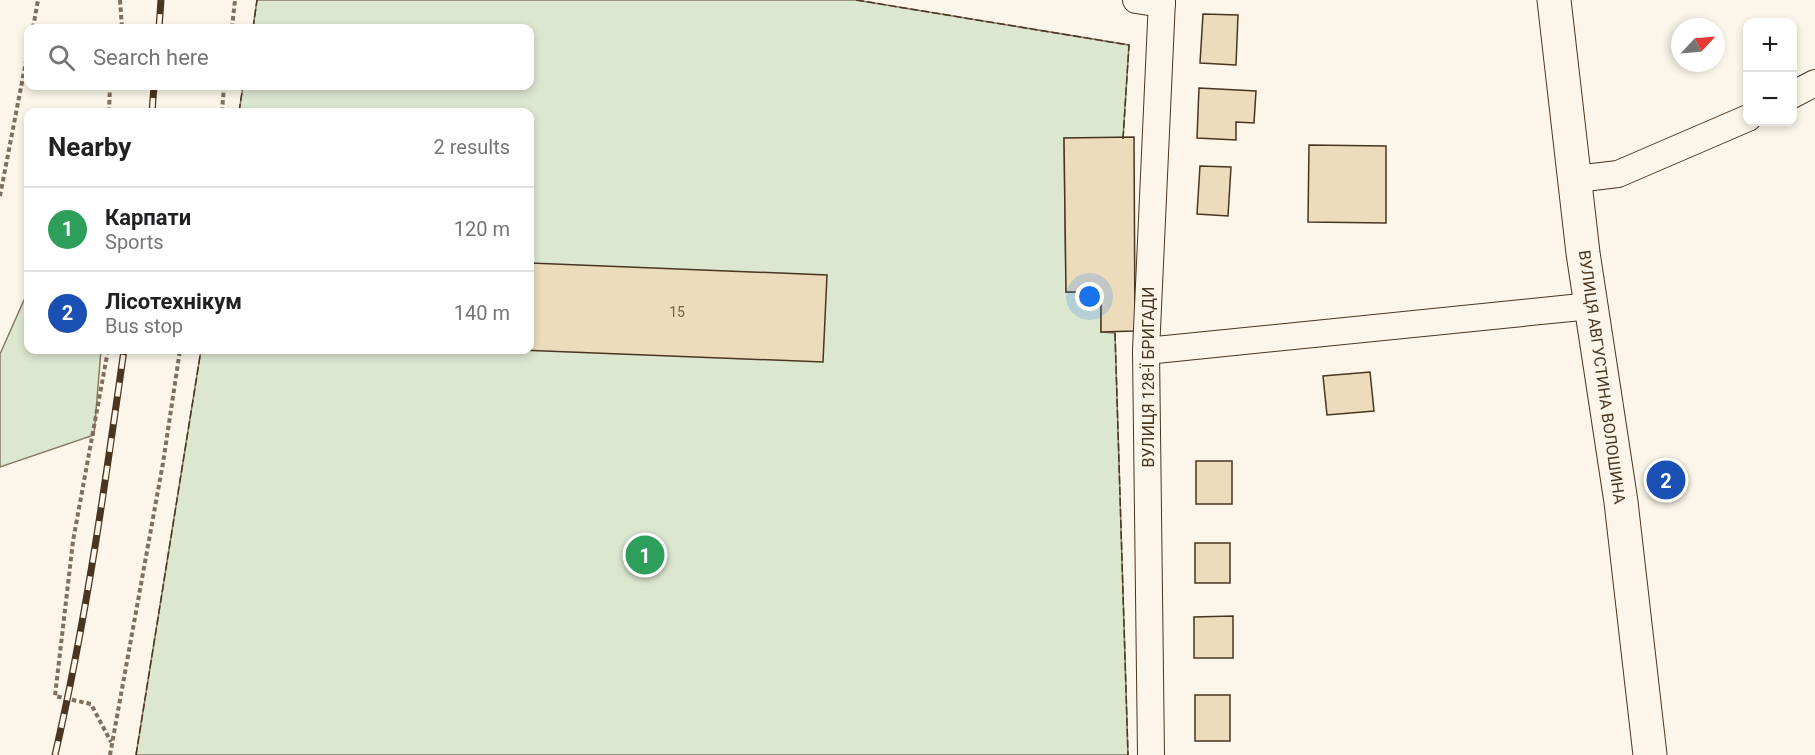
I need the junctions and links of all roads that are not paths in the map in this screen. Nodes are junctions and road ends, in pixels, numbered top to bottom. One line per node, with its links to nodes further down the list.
1 (1136, 0): 3 (street)
2 (1554, 0): 7 (main road, ВУЛИЦЯ АВГУСТИНА ВОЛОШИНА)
3 (1162, 2): 9 (street, ВУЛИЦЯ 128-Ї БРИГАДИ)
4 (1815, 83): 5 (street)
5 (1797, 92)
6 (1743, 119): 7 (street)
7 (1576, 179): 8 (main road, ВУЛИЦЯ АВГУСТИНА ВОЛОШИНА)
8 (1591, 306): 9 (street); 11 (main road, ВУЛИЦЯ АВГУСТИНА ВОЛОШИНА)
9 (1146, 351): 10 (street, ВУЛИЦЯ 128-Ї БРИГАДИ)
10 (1151, 755)
11 (1650, 755)

